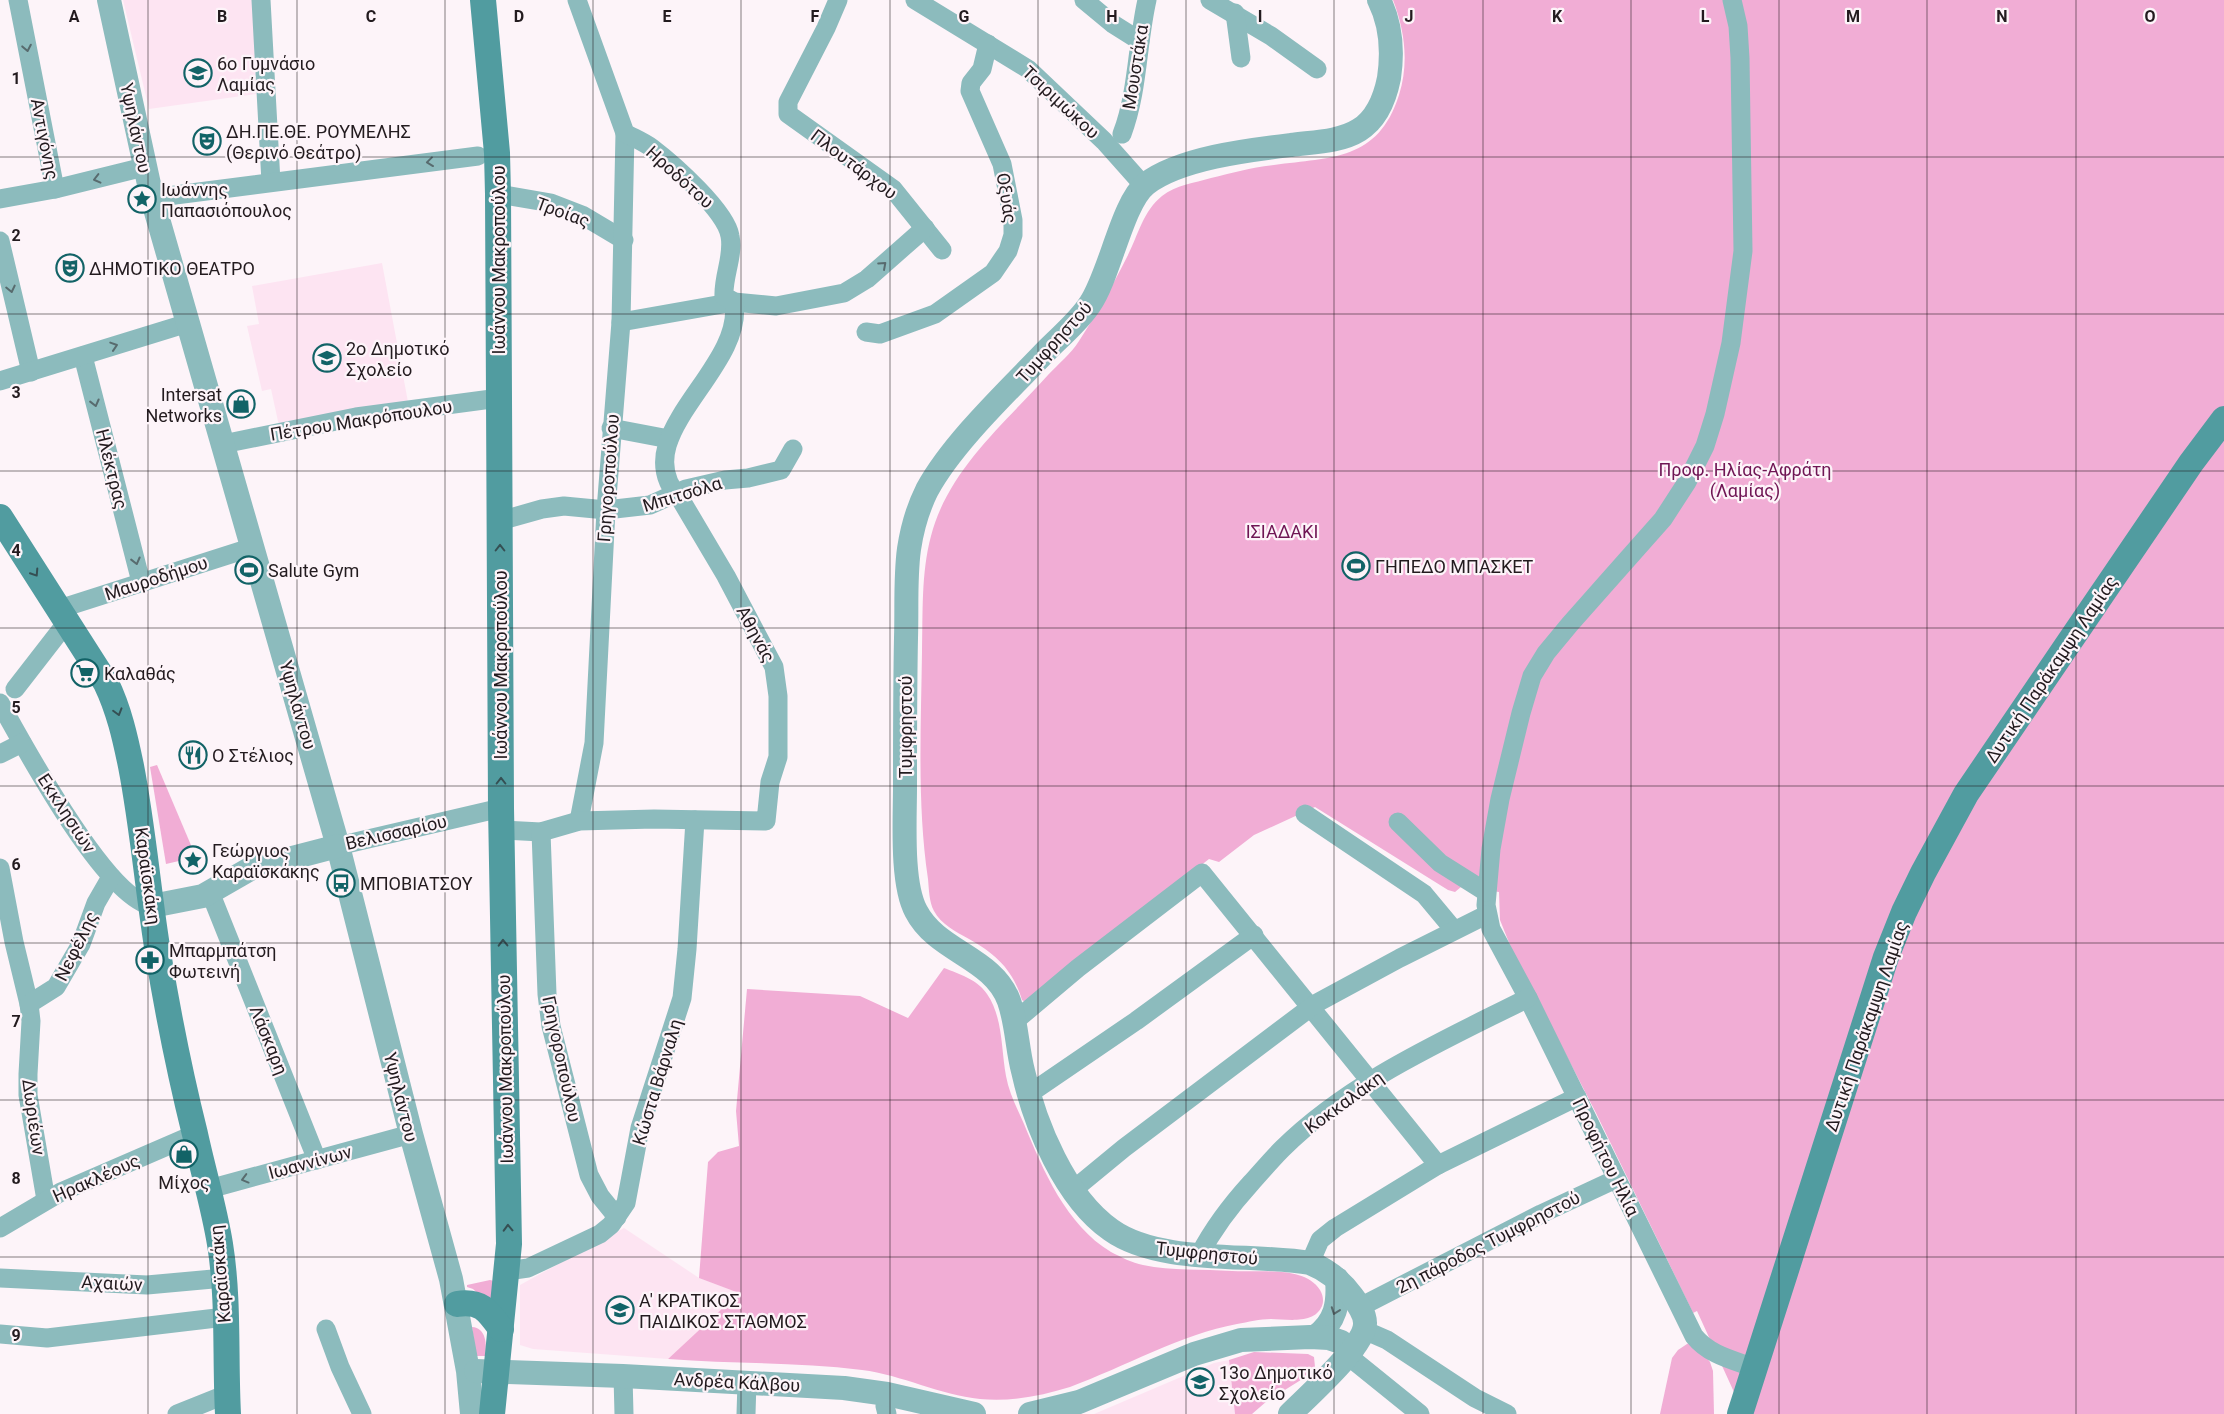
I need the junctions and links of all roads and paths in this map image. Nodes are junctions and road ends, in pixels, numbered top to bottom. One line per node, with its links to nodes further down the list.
1 (18, 0): 24 (street, Αντιγόνης, one-way to 24)
2 (109, 0): 21 (street, Υψηλάντου)
3 (262, 0): 22 (street)
4 (483, 0): 25 (main road, Ιωάννου Μακροπούλου)
5 (577, 0): 18 (street)
6 (838, 0): 28 (street, Πλουτάρχου)
7 (915, 0): 15 (street, Τσιριμώκου)
8 (1084, 0): 14 (street)
9 (1147, 0): 14 (street, Μουστάκα)
10 (1210, 0): 13 (street)
11 (1379, 0): 23 (street)
12 (1732, 0): 67 (street)
13 (1235, 13): 16 (street); 17 (street)
14 (1140, 41): 19 (street, Μουστάκα)
15 (988, 44): 23 (street, Τσιριμώκου); 35 (street, Οξυάς)
16 (1241, 58)
17 (1317, 69)
18 (626, 133): 29 (street, Γρηγοροπούλου); 32 (street, Ηροδότου)
19 (1122, 134)
20 (478, 156): 22 (street, one-way to 22)
21 (144, 167): 24 (street, one-way to 24); 26 (street, Υψηλάντου)
22 (271, 182): 26 (street)
23 (1144, 186): 75 (street, Τυμφρηστού)
24 (55, 190): 27 (street)
25 (498, 194): 29 (street, Τροίας); 39 (main road, Ιωάννου Μακροπούλου)
26 (152, 198): 33 (street, Υψηλάντου)
27 (0, 199)
28 (925, 228): 31 (street, Πλουτάρχου); 32 (street, one-way to 28)
29 (624, 240): 34 (street, Γρηγοροπούλου)
30 (0, 241): 37 (street, one-way to 37)
31 (942, 250)
32 (734, 302): 34 (street); 42 (street, Αθηνάς)
33 (188, 322): 36 (street, one-way to 33); 43 (street, Υψηλάντου)
34 (620, 322): 41 (street, Γρηγοροπούλου)
35 (866, 332)
36 (83, 356): 37 (street); 50 (street, Ηλέκτρας, one-way to 50)
37 (31, 372): 38 (street)
38 (0, 381)
39 (499, 398): 43 (street, Πέτρου Μακρόπουλου); 48 (main road, Ιωάννου Μακροπούλου)
40 (2224, 419): 104 (main road, Δυτική Παράκαμψη Λαμίας)
41 (611, 428): 42 (street); 46 (street, Γρηγοροπούλου)
42 (669, 439): 45 (street, Αθηνάς)
43 (223, 444): 49 (street, Υψηλάντου)
44 (793, 450): 45 (street, Μπιτσόλα)
45 (674, 494): 46 (street, Μπιτσόλα); 60 (street, Αθηνάς)
46 (606, 510): 48 (street, Μπιτσόλα); 59 (street, Γρηγοροπούλου)
47 (0, 517): 51 (main road, Καραϊσκάκη, one-way to 51)
48 (500, 521): 57 (main road, Ιωάννου Μακροπούλου, one-way to 48)
49 (253, 547): 50 (street, Μαυροδήμου); 63 (street, Υψηλάντου)
50 (142, 582): 51 (street, Μαυροδήμου)
51 (63, 616): 52 (street); 68 (main road, Καραϊσκάκη, one-way to 68)
52 (15, 689)
53 (0, 703): 54 (street, Εκκλησιών)
54 (22, 743): 55 (street); 65 (street, Εκκλησιών)
55 (0, 754)
56 (1305, 814): 70 (street)
57 (501, 819): 62 (street, Βελισσαρίου); 63 (street, Βελισσαρίου); 91 (main road, Ιωάννου Μακροπούλου, one-way to 57)
58 (695, 820): 59 (street, Βελισσαρίου); 60 (street, Βελισσαρίου); 87 (street, Κώστα Βάρναλη)
59 (579, 821): 62 (street, Βελισσαρίου)
60 (766, 821)
61 (1398, 822): 67 (street)
62 (541, 832): 87 (street, Γρηγοροπούλου)
63 (338, 846): 66 (street, Βελισσαρίου); 80 (street, Υψηλάντου)
64 (0, 868): 73 (street, Δωριέων)
65 (111, 877): 68 (street, Εκκλησιών); 73 (street, Νεφέλης)
66 (210, 892): 68 (street, Βελισσαρίου); 81 (street, Λάσκαρη)
67 (1486, 892): 69 (street)
68 (152, 906): 79 (main road, Καραϊσκάκη)
69 (1486, 915): 70 (street); 72 (street, Προφήτου Ηλία)
70 (1454, 930): 74 (street)
71 (1254, 936): 74 (street); 75 (street); 77 (street)
72 (1528, 998): 76 (street, Κοκκαλάκη); 78 (street, Προφήτου Ηλία)
73 (29, 1004): 86 (street, Δωριέων)
74 (1310, 1008): 76 (street); 85 (street)
75 (1014, 1021): 77 (street, Τυμφρηστού)
76 (1370, 1081): 82 (street); 89 (street, Κοκκαλάκη)
77 (1029, 1094): 85 (street, Τυμφρηστού)
78 (1577, 1097): 82 (street); 83 (street, Προφήτου Ηλία)
79 (195, 1134): 84 (main road, Καραϊσκάκη); 86 (street, Ηρακλέους)
80 (410, 1134): 81 (street, Ιωαννίνων); 95 (street, Υψηλάντου)
81 (317, 1160): 84 (street, Ιωαννίνων, one-way to 84)
82 (1438, 1165): 90 (street)
83 (1616, 1179): 96 (street, 2η πάροδος Τυμφρηστού); 104 (street, Προφήτου Ηλία)
84 (209, 1189): 93 (main road, Καραϊσκάκη)
85 (1073, 1190): 89 (street, Τυμφρηστού)
86 (46, 1200): 88 (street, Ηρακλέους)
87 (617, 1217): 91 (street, Κώστα Βάρναλη)
88 (0, 1228)
89 (1200, 1254): 90 (street, Τυμφρηστού)
90 (1310, 1263): 94 (street, Τυμφρηστού)
91 (507, 1271): 99 (main road, Ιωάννου Μακροπούλου)
92 (0, 1278): 93 (street, Αχαιών)
93 (224, 1278): 97 (main road, Καραϊσκάκη)
94 (1338, 1279): 96 (street, Τυμφρηστού); 102 (street, one-way to 102)
95 (457, 1304): 99 (main road); 105 (street, Υψηλάντου)
96 (1360, 1307): 100 (street, Τυμφρηστού)
97 (225, 1318): 101 (street); 109 (main road, Καραϊσκάκη)
98 (326, 1329): 112 (street)
99 (501, 1329): 106 (main road, Ιωάννου Μακροπούλου)
100 (1364, 1330): 103 (street); 121 (street)
101 (0, 1334)
102 (1315, 1337): 103 (street); 118 (street)
103 (1350, 1353): 119 (street); 120 (street)
104 (1755, 1368): 122 (main road, Δυτική Παράκαμψη Λαμίας)
105 (468, 1371): 106 (street, Ανδρέα Κάλβου); 113 (street, Υψηλάντου)
106 (498, 1372): 107 (street, Ανδρέα Κάλβου); 114 (main road)
107 (623, 1376): 108 (street, Ανδρέα Κάλβου); 115 (street)
108 (747, 1382): 110 (street, Ανδρέα Κάλβου); 116 (street)
109 (228, 1404): 111 (street)
110 (887, 1404): 117 (street, Ανδρέα Κάλβου)
111 (177, 1414)
112 (362, 1414)
113 (472, 1414)
114 (492, 1414)
115 (624, 1414)
116 (746, 1414)
117 (974, 1414)
118 (1030, 1414)
119 (1290, 1414)
120 (1420, 1414)
121 (1507, 1414)
122 (1740, 1414)

